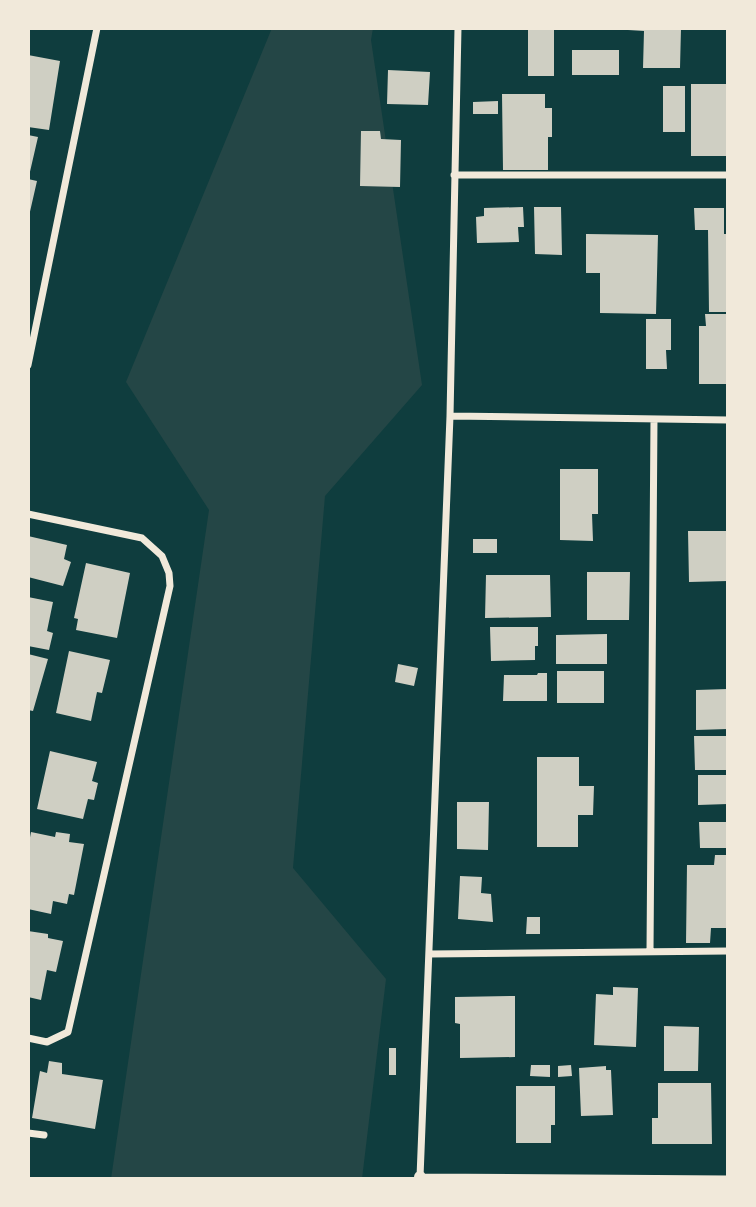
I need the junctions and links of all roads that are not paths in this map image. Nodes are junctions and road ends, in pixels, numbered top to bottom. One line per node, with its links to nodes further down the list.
1 (97, 28): 5 (street)
2 (458, 28): 3 (street)
3 (454, 175): 4 (street); 6 (street)
4 (728, 175)
5 (28, 365)
6 (450, 416): 7 (street); 12 (street)
7 (654, 419): 8 (street); 11 (street)
8 (728, 419)
9 (28, 514): 13 (street)
10 (728, 951): 11 (street)
11 (650, 952): 12 (street)
12 (429, 954): 16 (street)
13 (28, 1038)
14 (28, 1133): 15 (street)
15 (44, 1135)
16 (420, 1178): 17 (street)
17 (728, 1179)

